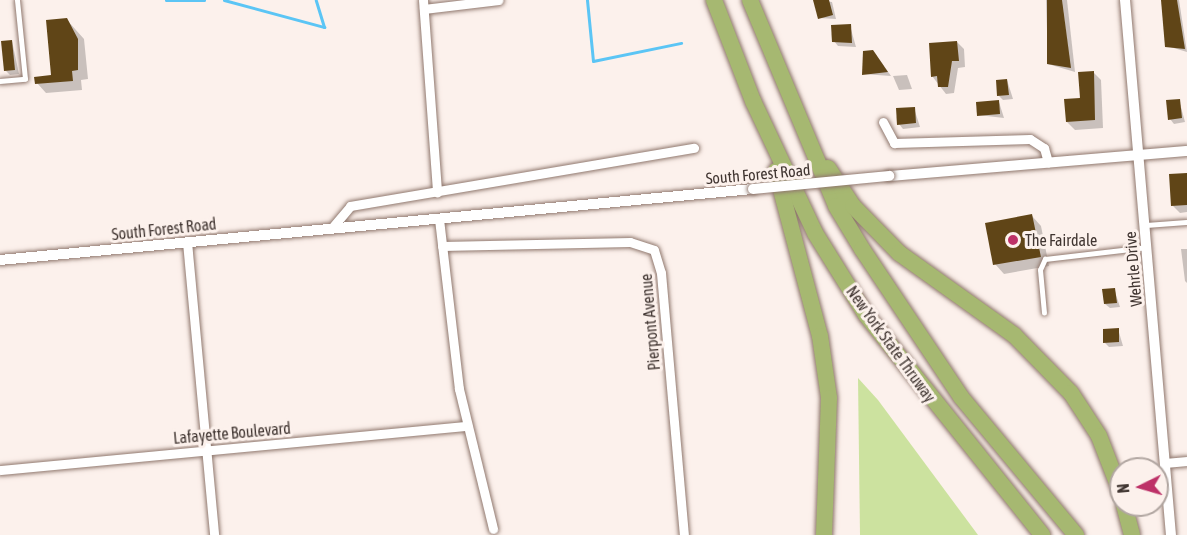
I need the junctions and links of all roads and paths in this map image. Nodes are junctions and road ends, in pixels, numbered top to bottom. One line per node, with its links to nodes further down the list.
1 (17, 0): 7 (lane)
2 (498, 0): 6 (street)
3 (714, 0): 8 (highway, New York State Thruway)
4 (750, 0): 10 (highway, New York State Thruway)
5 (1125, 0): 13 (street, Wehrle Drive)
6 (424, 4): 15 (street)
7 (0, 81)
8 (753, 101): 37 (highway); 38 (highway, New York State Thruway)
9 (883, 122): 14 (street)
10 (804, 132): 29 (highway); 39 (highway, New York State Thruway)
11 (694, 147): 15 (street, South Forest Road)
12 (1187, 151): 13 (street, South Forest Road)
13 (1138, 154): 14 (street, South Forest Road); 18 (street, Wehrle Drive)
14 (1048, 162): 16 (street, South Forest Road, bridge)
15 (438, 192): 19 (street, South Forest Road)
16 (439, 219): 19 (street, South Forest Road); 21 (street)
17 (1187, 222): 18 (lane)
18 (1145, 225): 22 (street, Wehrle Drive)
19 (331, 229): 20 (street, South Forest Road)
20 (187, 242): 23 (street, South Forest Road); 26 (street)
21 (442, 246): 25 (street); 36 (street, Pierpont Avenue)
22 (1147, 247): 24 (lane); 27 (street, Wehrle Drive)
23 (0, 260)
24 (1044, 313)
25 (466, 426): 26 (street, Lafayette Boulevard); 34 (street)
26 (206, 450): 31 (street, Lafayette Boulevard); 35 (street)
27 (1164, 457)
28 (1187, 461): 30 (street)
29 (1109, 462)
30 (1169, 463)
31 (0, 470)
32 (1169, 511): 41 (street, Wehrle Drive)
33 (1127, 517): 40 (highway)
34 (494, 529)
35 (213, 535)
36 (684, 535)
37 (824, 535)
38 (1042, 535)
39 (1076, 535)
40 (1132, 535)
41 (1171, 535)

